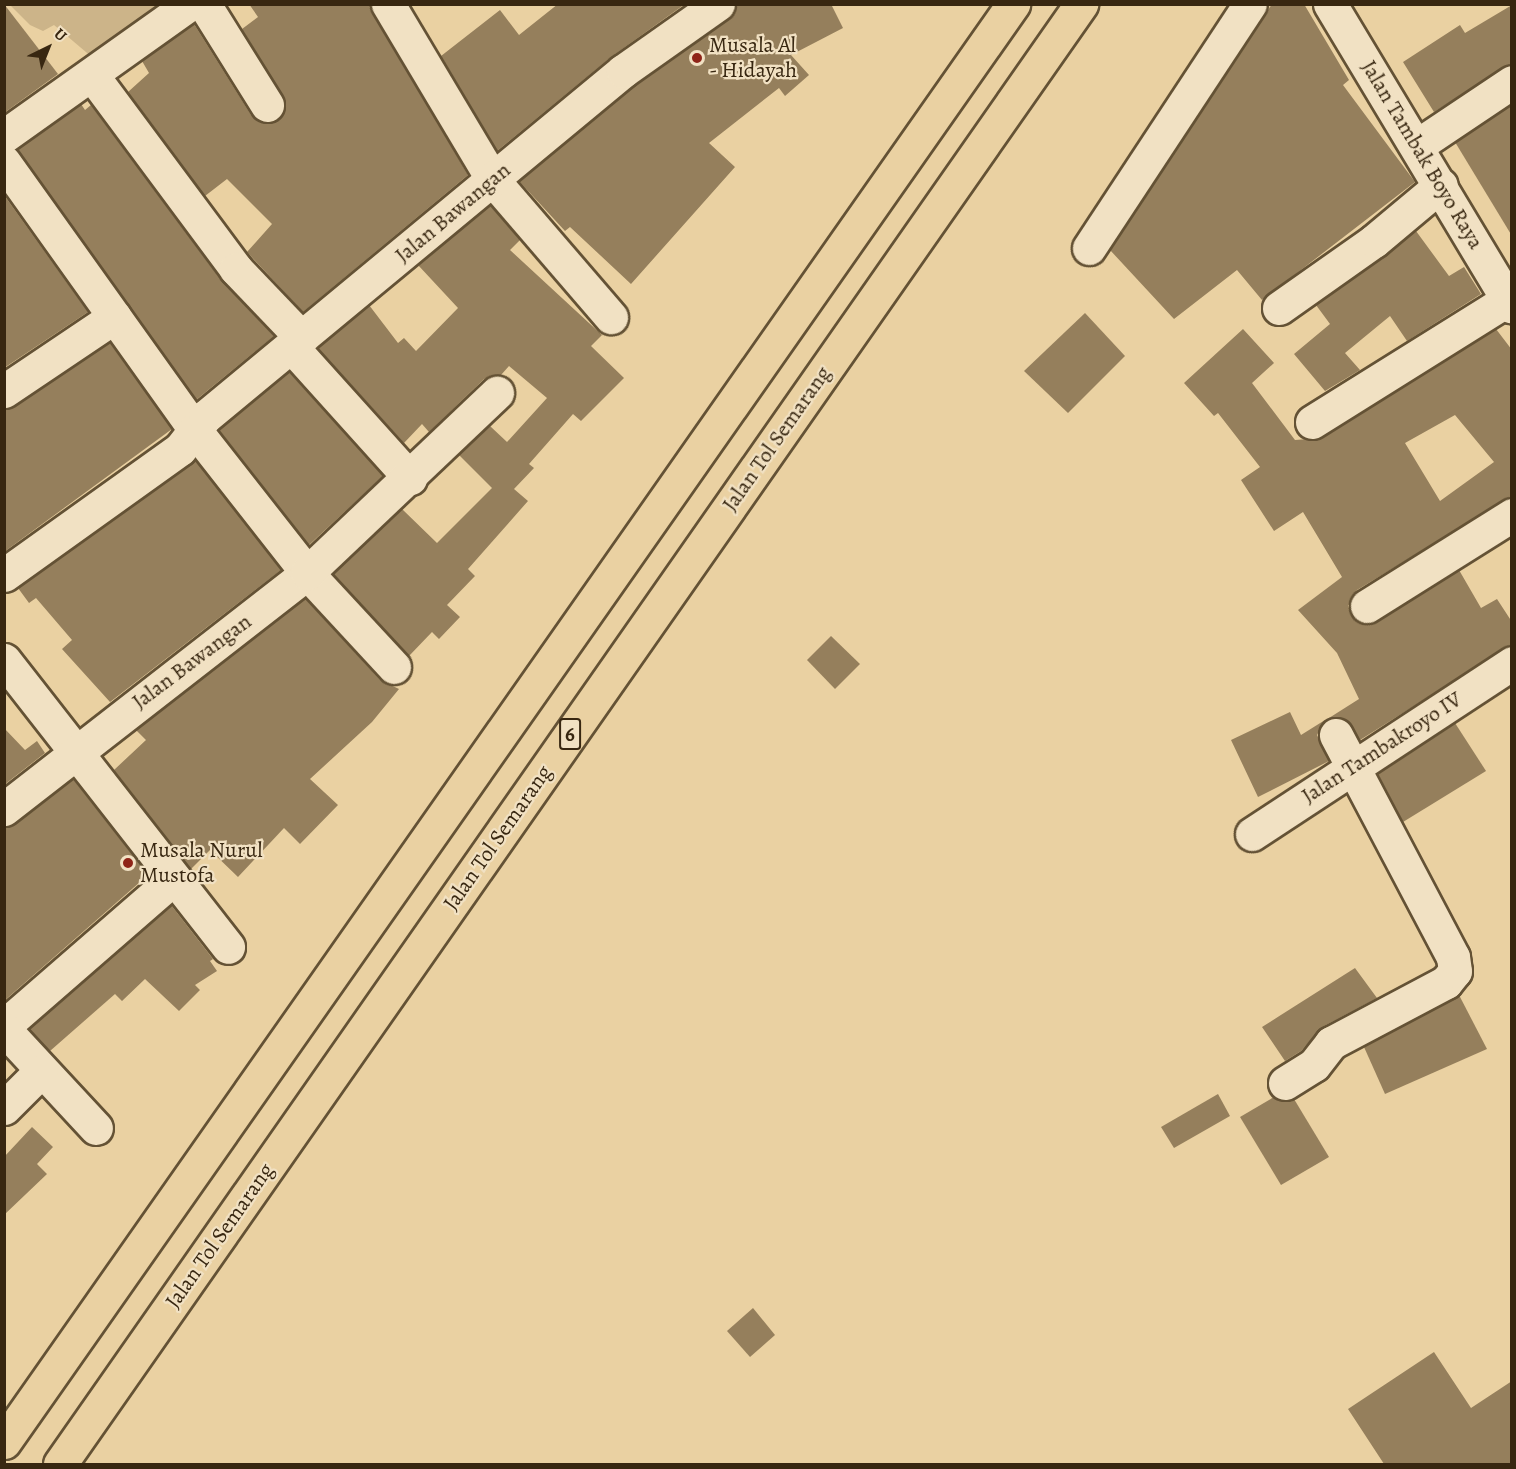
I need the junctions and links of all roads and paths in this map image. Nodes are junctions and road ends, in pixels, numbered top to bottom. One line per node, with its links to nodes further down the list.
1 (190, 4): 9 (street)
2 (204, 4): 11 (street)
3 (388, 4): 15 (street)
4 (1013, 4): 47 (highway)
5 (1081, 4): 48 (highway, Jalan Tol Semarang / 6)
6 (1250, 4): 17 (street)
7 (1330, 4): 13 (street, Jalan Tambak Boyo Raya)
8 (700, 9): 15 (street, Jalan Bawangan)
9 (92, 75): 12 (street); 22 (street)
10 (1512, 82): 13 (street)
11 (267, 105)
12 (4, 136)
13 (1418, 145): 16 (street, Jalan Tambak Boyo Raya)
14 (4, 162): 20 (street)
15 (493, 180): 21 (street); 22 (street, Jalan Bawangan)
16 (1441, 185): 18 (street, Jalan Tambak Boyo Raya); 19 (street)
17 (1089, 248)
18 (1510, 304): 25 (street)
19 (1279, 308)
20 (114, 317): 23 (street); 26 (street)
21 (611, 317)
22 (296, 342): 26 (street, Jalan Bawangan); 27 (street)
23 (4, 391)
24 (497, 393): 27 (street, Jalan Bawangan)
25 (1312, 422)
26 (195, 430): 29 (street); 30 (street, Jalan Bawangan)
27 (410, 478): 29 (street, Jalan Bawangan)
28 (1512, 514): 31 (street)
29 (307, 573): 34 (street); 36 (street, Jalan Bawangan)
30 (4, 575)
31 (1367, 606)
32 (4, 660): 36 (street)
33 (1512, 663): 37 (street, Jalan Tambakroyo IV)
34 (394, 667)
35 (1336, 735): 37 (street)
36 (76, 751): 38 (street, Jalan Bawangan); 40 (street)
37 (1352, 767): 39 (street, Jalan Tambakroyo IV); 44 (street)
38 (4, 809)
39 (1252, 834)
40 (174, 878): 41 (street); 42 (street)
41 (228, 948)
42 (4, 1028): 43 (street)
43 (41, 1071): 45 (street); 46 (street)
44 (1285, 1083)
45 (4, 1108)
46 (96, 1128)
47 (4, 1442)
48 (60, 1464)

